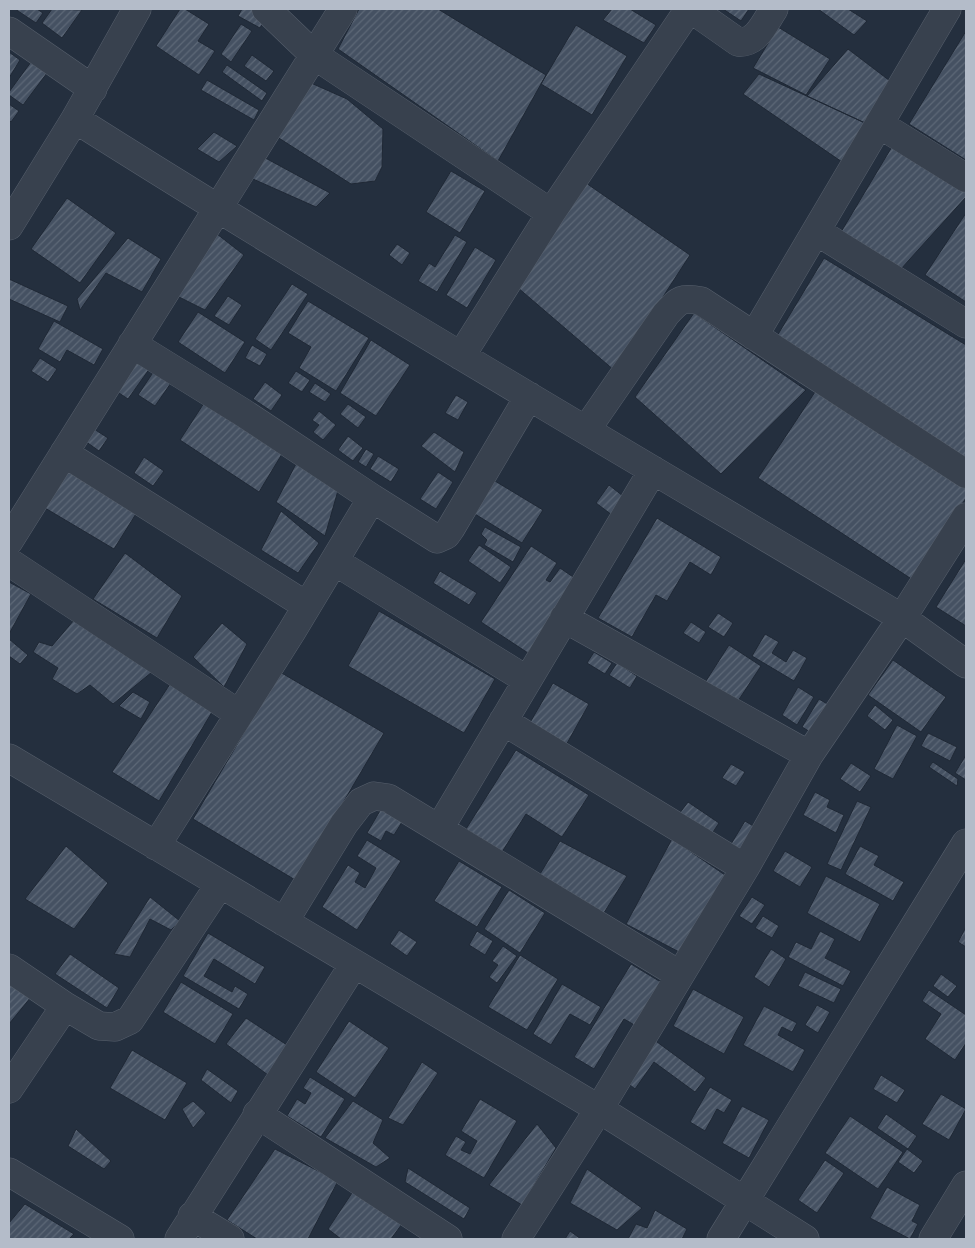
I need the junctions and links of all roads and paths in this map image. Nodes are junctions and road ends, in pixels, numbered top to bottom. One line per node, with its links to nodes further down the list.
1 (137, 9): 9 (street)
2 (266, 9): 8 (street)
3 (343, 9): 8 (street)
4 (690, 9): 5 (street); 14 (street)
5 (774, 9)
6 (947, 9): 11 (street)
7 (9, 31): 9 (street)
8 (314, 55): 13 (street); 14 (street)
9 (93, 89): 10 (street)
10 (75, 119): 13 (street); 15 (street)
11 (879, 124): 12 (street); 16 (street)
12 (966, 178)
13 (217, 208): 19 (street); 20 (street)
14 (551, 213): 20 (street)
15 (10, 222)
16 (816, 231): 17 (street); 18 (street)
17 (966, 324)
18 (754, 336): 22 (street); 25 (street)
19 (132, 344): 23 (street); 26 (street)
20 (461, 356): 21 (street)
21 (529, 396): 22 (street); 26 (street)
22 (586, 430): 24 (street)
23 (64, 453): 28 (street); 31 (street)
24 (653, 470): 32 (street); 33 (street)
25 (966, 474)
26 (372, 498): 29 (street)
27 (966, 517): 33 (street)
28 (9, 541)
29 (334, 561): 31 (street); 35 (street)
30 (9, 562): 36 (street)
31 (307, 606): 36 (street)
32 (564, 618): 35 (street); 38 (street)
33 (902, 618): 34 (street); 38 (street)
34 (966, 664)
35 (527, 680): 37 (street)
36 (239, 714): 42 (street)
37 (503, 721): 40 (street); 43 (street)
38 (809, 755): 43 (street)
39 (9, 758): 42 (street)
40 (438, 829): 45 (street); 48 (street)
41 (966, 843): 55 (street)
42 (156, 846): 44 (street)
43 (745, 868): 48 (street)
44 (220, 884): 45 (street); 49 (street)
45 (284, 922): 46 (street)
46 (354, 964): 51 (street); 52 (street)
47 (9, 968): 49 (street)
48 (680, 975): 51 (street)
49 (65, 1006): 50 (street)
50 (9, 1089)
51 (599, 1109): 55 (street); 61 (street)
52 (257, 1114): 56 (street); 60 (street)
53 (9, 1172): 57 (street)
54 (966, 1185): 64 (street)
55 (744, 1202): 62 (street); 63 (street)
56 (192, 1216): 58 (street); 59 (street)
57 (120, 1239)
58 (179, 1239)
59 (230, 1239)
60 (448, 1239)
61 (516, 1239)
62 (721, 1239)
63 (804, 1239)
64 (933, 1239)

